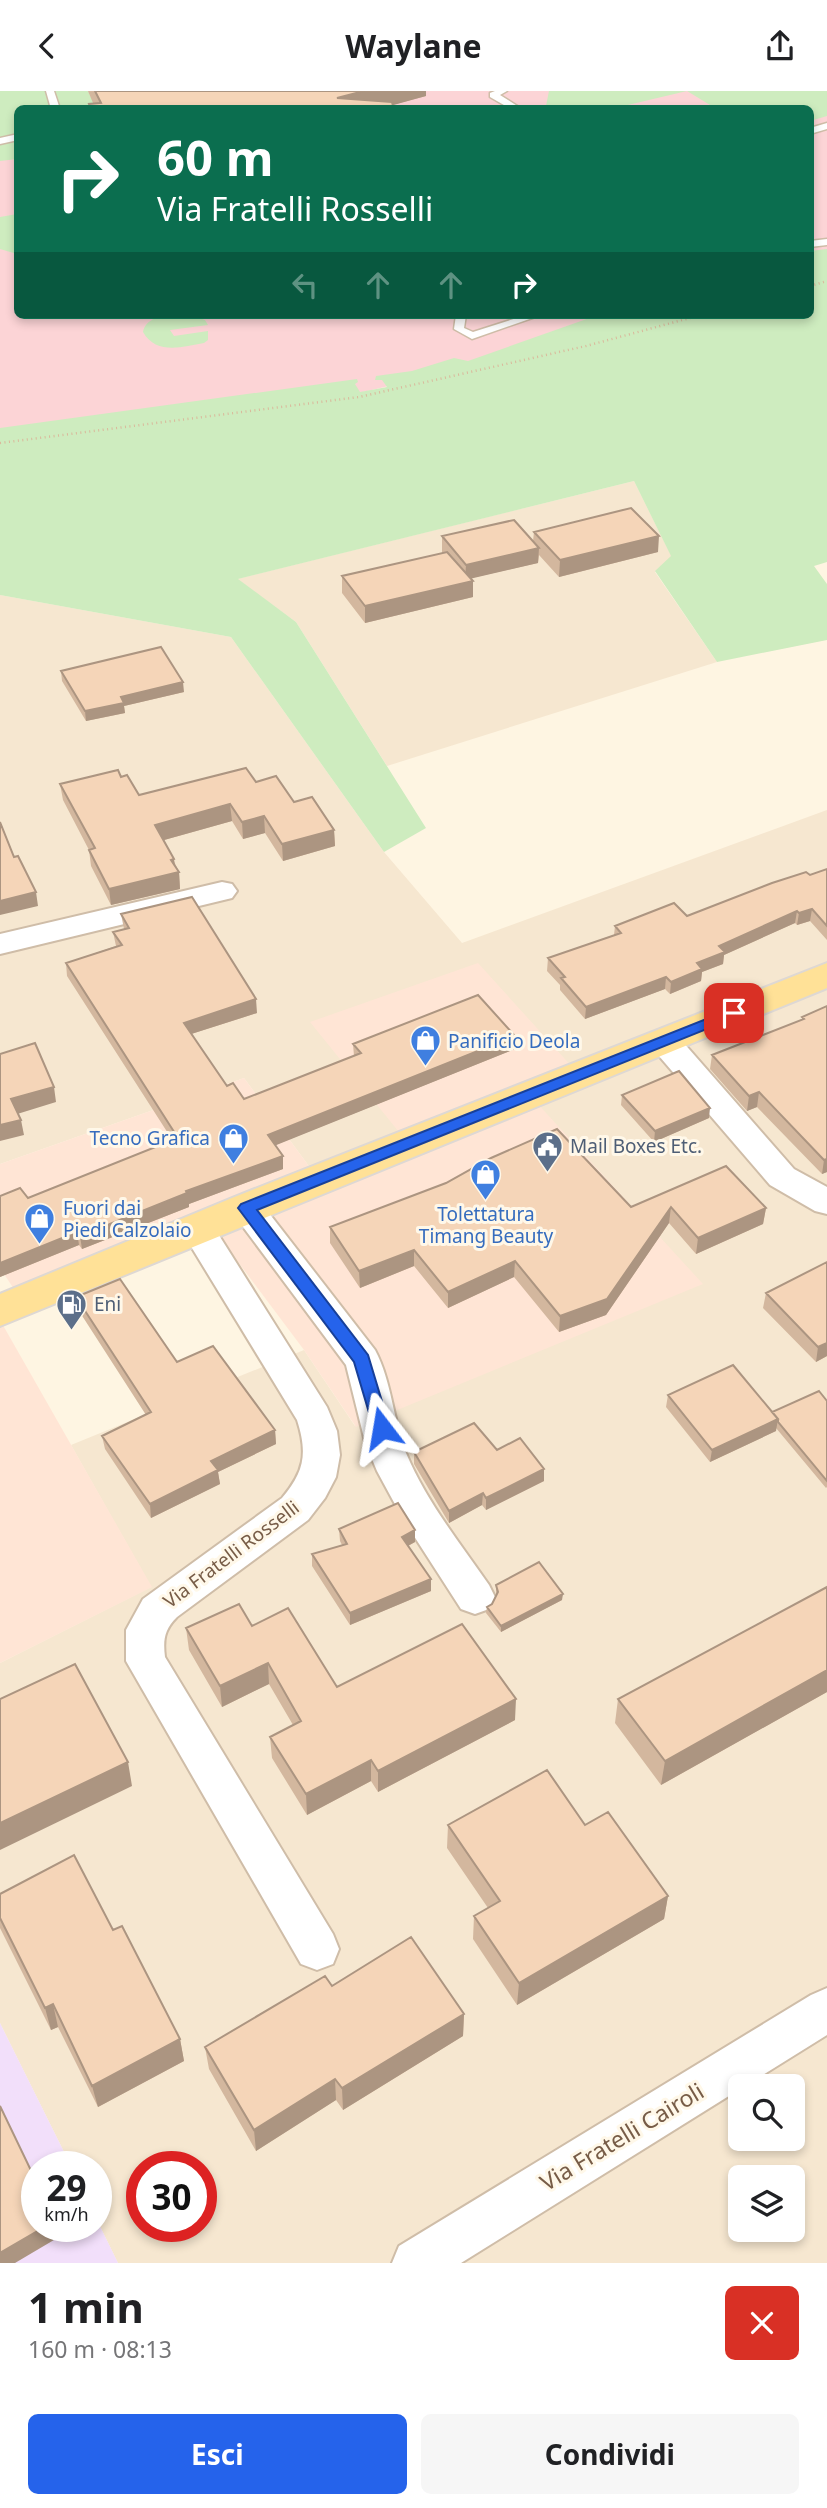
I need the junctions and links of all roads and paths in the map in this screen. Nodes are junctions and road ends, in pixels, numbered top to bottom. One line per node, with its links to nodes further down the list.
1 (503, 91): 2 (lane)
2 (511, 105)
3 (461, 319): 4 (lane)
4 (524, 319)
5 (686, 319): 6 (path)
6 (0, 443)
7 (222, 891): 8 (street)
8 (0, 944)
9 (827, 975): 10 (main road)
10 (664, 1041): 11 (street); 12 (main road)
11 (827, 1202)
12 (246, 1208): 13 (main road); 15 (street)
13 (198, 1230): 14 (main road); 16 (street, Via Fratelli Rosselli)
14 (0, 1311)
15 (475, 1597)
16 (317, 1949)
17 (827, 2010): 18 (street, Via Fratelli Cairoli)
18 (416, 2263)

